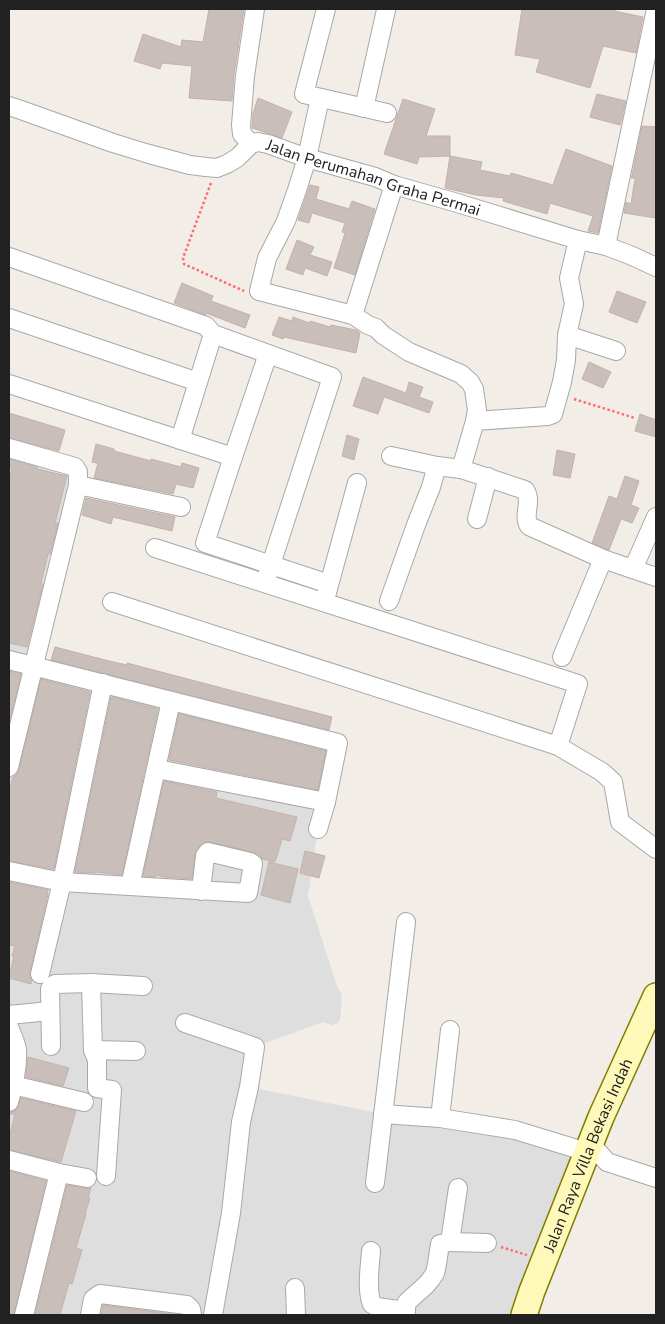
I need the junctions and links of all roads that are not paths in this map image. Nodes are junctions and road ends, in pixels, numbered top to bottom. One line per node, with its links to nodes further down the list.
1 (255, 9): 10 (street)
2 (326, 9): 6 (street)
3 (649, 9): 5 (street)
4 (386, 10): 8 (street)
5 (656, 10): 14 (street)
6 (320, 98): 8 (street); 11 (street)
7 (9, 106): 10 (street, Jalan Perumahan Graha Permai)
8 (364, 108): 9 (street)
9 (387, 114)
10 (251, 144): 11 (street, Jalan Perumahan Graha Permai)
11 (307, 158): 12 (street, Jalan Perumahan Graha Permai); 17 (street)
12 (394, 185): 13 (street, Jalan Perumahan Graha Permai); 17 (street)
13 (578, 240): 14 (street, Jalan Perumahan Graha Permai); 20 (street)
14 (606, 246): 16 (street, Jalan Perumahan Graha Permai)
15 (9, 257): 19 (street)
16 (656, 267)
17 (353, 315): 25 (street)
18 (9, 318): 23 (street)
19 (213, 334): 22 (street); 23 (street)
20 (567, 335): 21 (street); 25 (street)
21 (616, 351)
22 (268, 354): 29 (street); 40 (street)
23 (198, 382): 26 (street)
24 (9, 384): 26 (street)
25 (476, 421): 31 (street)
26 (180, 440): 29 (street)
27 (9, 450): 34 (street)
28 (391, 456): 30 (street)
29 (234, 457): 40 (street)
30 (437, 466): 31 (street); 45 (street)
31 (461, 470): 32 (street)
32 (488, 477): 37 (street); 39 (street)
33 (358, 483): 44 (street)
34 (78, 485): 35 (street); 50 (street)
35 (181, 507)
36 (656, 517): 41 (street)
37 (477, 518)
38 (155, 548): 43 (street)
39 (603, 559): 41 (street); 48 (street)
40 (271, 565): 43 (street); 44 (street)
41 (633, 569): 42 (street)
42 (656, 577)
43 (265, 583): 47 (street)
44 (329, 584): 47 (street)
45 (389, 601)
46 (112, 602): 53 (street)
47 (324, 603): 53 (street)
48 (562, 657)
49 (9, 660): 50 (street)
50 (34, 667): 51 (street); 54 (street)
51 (103, 683): 52 (street); 60 (street)
52 (171, 701): 55 (street); 56 (street)
53 (558, 746): 58 (street)
54 (9, 767)
55 (157, 769): 56 (street); 61 (street)
56 (326, 802): 57 (street)
57 (318, 829)
58 (656, 849)
59 (9, 871): 60 (street)
60 (62, 882): 61 (street); 64 (street)
61 (130, 886): 62 (street)
62 (201, 891)
63 (406, 922): 79 (street)
64 (40, 974)
65 (91, 982): 66 (street); 68 (street); 74 (street)
66 (143, 986)
67 (656, 996): 81 (main road, Jalan Raya Villa Bekasi Indah)
68 (50, 1012): 69 (street); 73 (street)
69 (9, 1015)
70 (185, 1023): 97 (street)
71 (9, 1028): 76 (street)
72 (450, 1030): 80 (street)
73 (51, 1046)
74 (93, 1050): 75 (street); 84 (street)
75 (136, 1051)
76 (13, 1085): 77 (street); 78 (street)
77 (9, 1102)
78 (84, 1102)
79 (383, 1114): 80 (street); 87 (street)
80 (440, 1118): 81 (street)
81 (589, 1147): 86 (street); 99 (main road, Jalan Raya Villa Bekasi Indah)
82 (9, 1160): 83 (street)
83 (60, 1173): 85 (street); 94 (street)
84 (106, 1176)
85 (88, 1178)
86 (656, 1178)
87 (375, 1183)
88 (458, 1188): 89 (street)
89 (450, 1242): 90 (street); 93 (street)
90 (487, 1243)
91 (371, 1250): 93 (street)
92 (295, 1288): 98 (street)
93 (406, 1313)
94 (24, 1315)
95 (90, 1315): 96 (street)
96 (192, 1315)
97 (213, 1315)
98 (296, 1315)
99 (524, 1315)

